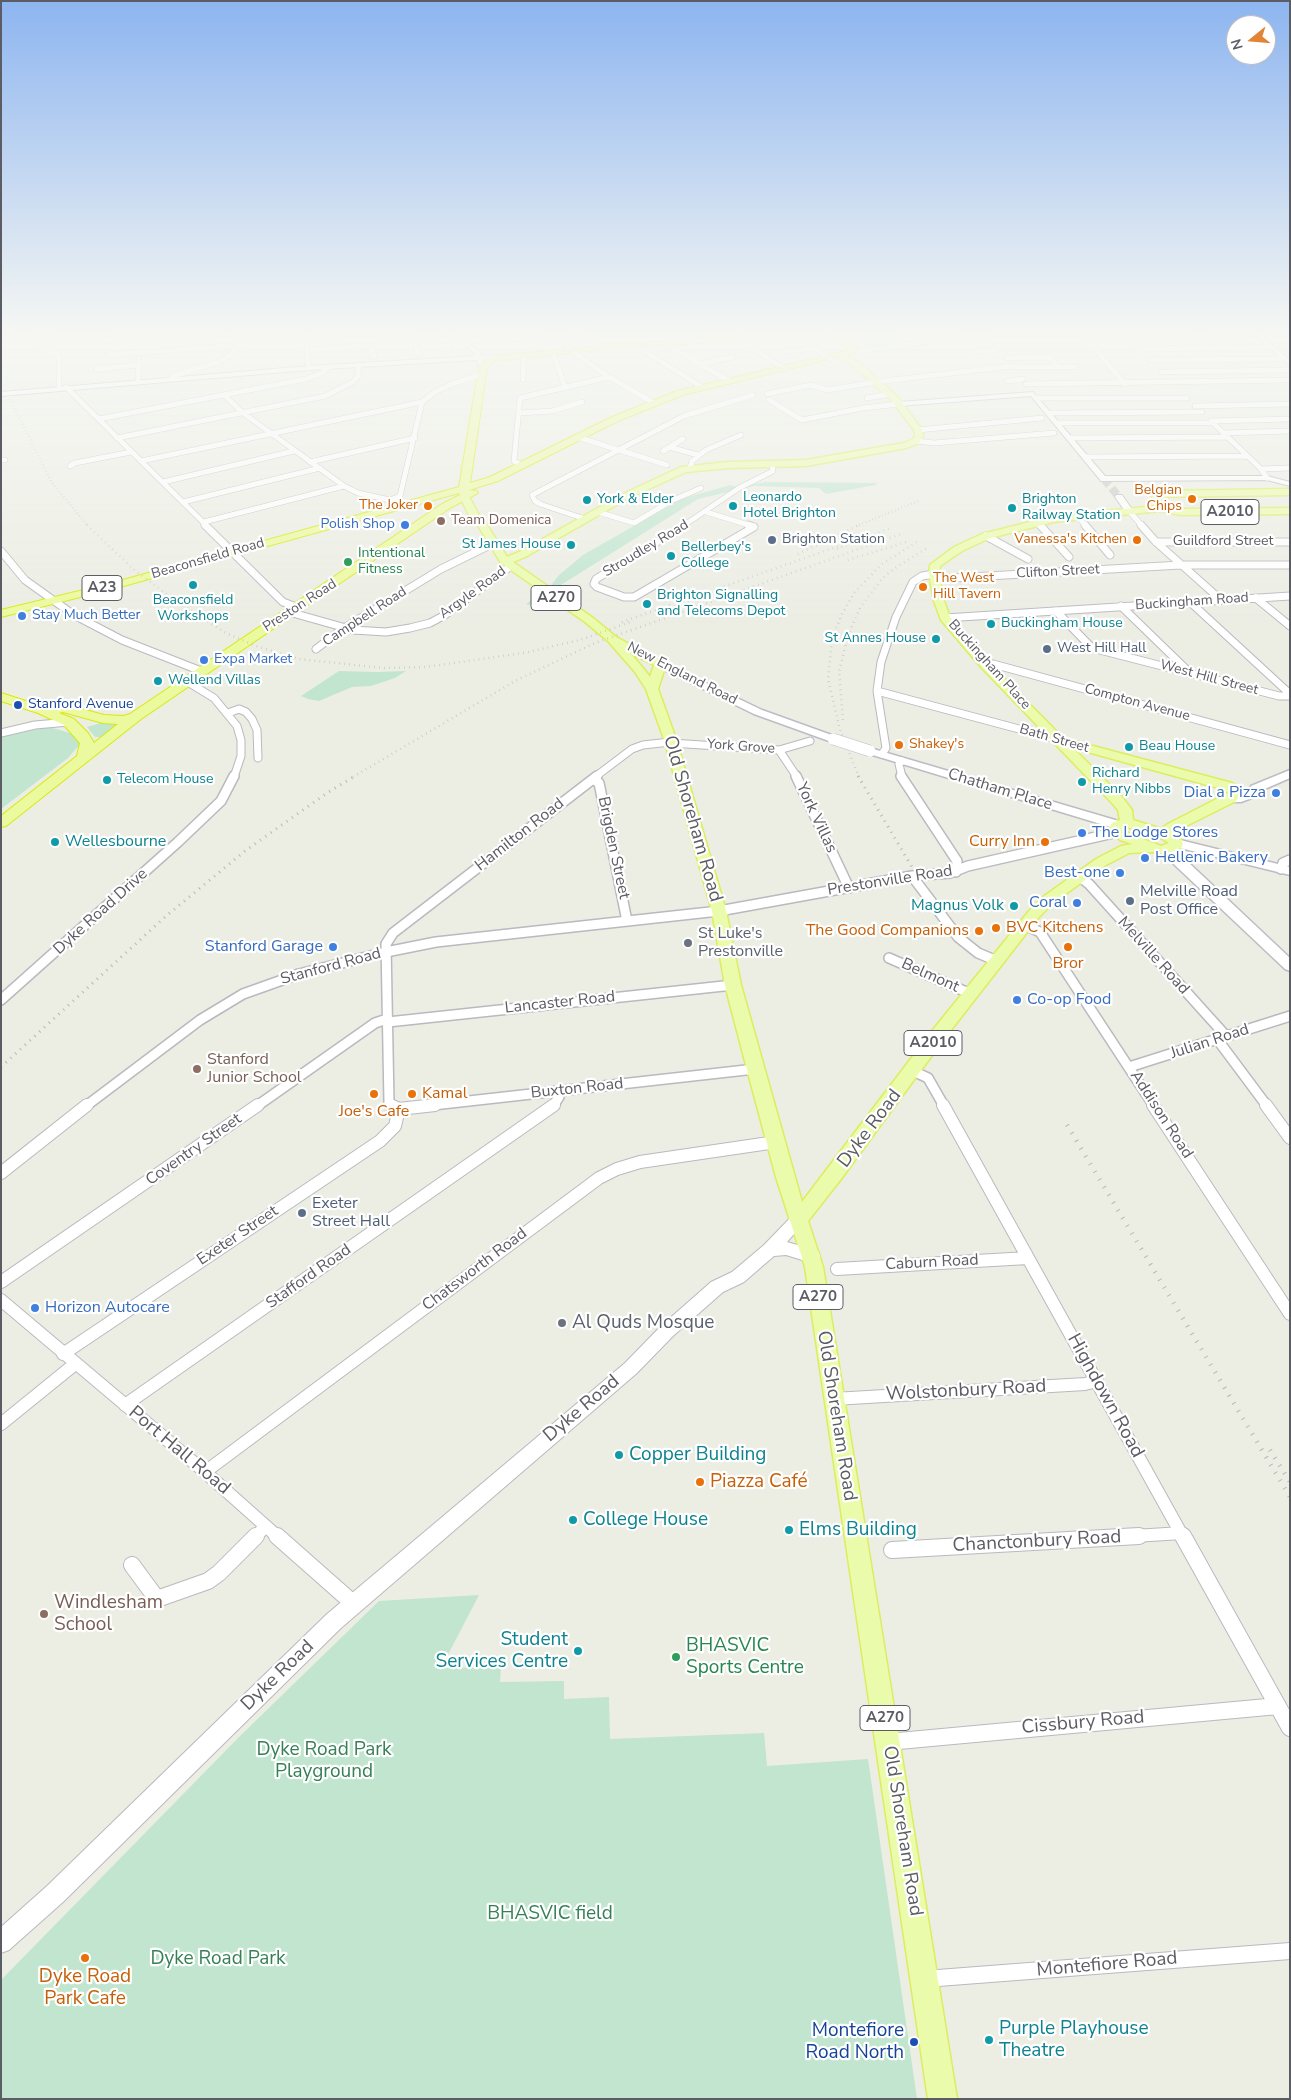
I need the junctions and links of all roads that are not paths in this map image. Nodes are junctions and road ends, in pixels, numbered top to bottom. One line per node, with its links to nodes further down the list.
1 (111, 432): 19 (street, Argyle Road)
2 (147, 432): 19 (street)
3 (268, 432): 15 (street)
4 (280, 432): 15 (street)
5 (416, 432): 20 (street)
6 (474, 432): 47 (highway)
7 (518, 432): 34 (street)
8 (588, 432): 18 (highway, A23)
9 (654, 432): 26 (street)
10 (918, 432): 23 (main road)
11 (1065, 432): 21 (street)
12 (1222, 432): 17 (street)
13 (1274, 432): 17 (street)
14 (1054, 433): 23 (street)
15 (271, 434): 25 (street); 32 (street)
16 (741, 435): 29 (street)
17 (1225, 435): 21 (street); 31 (street)
18 (577, 437): 26 (street); 34 (highway, A23)
19 (117, 438): 28 (street, Argyle Road)
20 (415, 438): 33 (street); 44 (street)
21 (1070, 438): 30 (street)
22 (683, 439): 24 (street)
23 (916, 441): 36 (main road)
24 (669, 447): 27 (street); 29 (street)
25 (294, 451): 33 (street); 43 (street)
26 (619, 451): 35 (street); 56 (street)
27 (663, 451)
28 (131, 452): 32 (street, Argyle Road); 37 (street)
29 (698, 455): 39 (street)
30 (1086, 456): 31 (street); 42 (street)
31 (1247, 456): 41 (street)
32 (141, 461): 43 (street, Argyle Road)
33 (310, 462): 38 (street)
34 (521, 465): 47 (highway, A23)
35 (667, 465)
36 (772, 465): 39 (main road); 53 (street, Stroudley Road)
37 (70, 466)
38 (320, 468): 44 (street); 49 (street)
39 (690, 468): 52 (main road)
40 (1290, 468): 41 (street)
41 (1260, 469): 42 (street)
42 (1267, 478): 46 (street)
43 (163, 482): 49 (street, Argyle Road)
44 (344, 486): 57 (street)
45 (701, 488): 52 (street)
46 (1288, 492): 50 (main road, A2010)
47 (465, 493): 62 (main road, New England Road / A270); 64 (highway, Beaconsfield Road / A23); 79 (highway, Preston Road / A23)
48 (1119, 497): 54 (street)
49 (183, 502): 57 (street, Argyle Road)
50 (1160, 508): 51 (main road, A2010); 54 (main road, A2010)
51 (1290, 511)
52 (598, 512): 56 (main road)
53 (706, 512): 53 (street, Stroudley Road)
54 (1130, 512): 55 (main road, A2010); 60 (street)
55 (1077, 516): 58 (main road, A2010); 65 (street)
56 (584, 519): 68 (main road)
57 (204, 522): 64 (street, Argyle Road)
58 (1037, 522): 59 (main road, A2010); 66 (street)
59 (986, 536): 67 (street); 69 (main road, A2010)
60 (1156, 542): 61 (street, Guildford Street); 70 (street)
61 (1290, 542)
62 (490, 544): 68 (main road, New England Road / A270); 84 (street, Campbell Road)
63 (1, 551): 76 (street)
64 (232, 552): 76 (highway, Beaconsfield Road / A23); 79 (street, Argyle Road)
65 (1110, 555)
66 (1069, 557)
67 (1028, 559)
68 (506, 561): 84 (street, Argyle Road); 85 (main road, New England Road / A270)
69 (938, 562): 72 (main road, Buckingham Place / A2010)
70 (1181, 565): 71 (street, Clifton Street); 72 (street, Clifton Street); 75 (street)
71 (1290, 565)
72 (934, 576): 82 (main road, Buckingham Place / A2010); 93 (street)
73 (1290, 596): 74 (street, Buckingham Road)
74 (1256, 598): 75 (street, Buckingham Road); 83 (street)
75 (1220, 599): 77 (street, Buckingham Road)
76 (54, 600): 81 (highway, Beaconsfield Road / A23); 89 (street)
77 (1189, 601): 78 (street, Buckingham Road); 94 (street)
78 (1121, 606): 80 (street, Buckingham Road); 90 (street)
79 (293, 609): 84 (street, Argyle Road); 89 (highway, Preston Road / A23)
80 (1056, 611): 82 (street, Buckingham Road); 90 (street, West Hill Street)
81 (1, 614)
82 (945, 618): 88 (main road, Buckingham Place / A2010)
83 (1290, 626)
84 (344, 628): 86 (street, Campbell Road)
85 (612, 639): 87 (main road, New England Road); 92 (main road, Old Shoreham Road / A270)
86 (316, 649)
87 (660, 664): 92 (main road); 109 (main road, New England Road, bridge)
88 (984, 665): 103 (main road, Buckingham Place / A2010); 106 (street, Compton Avenue)
89 (202, 671): 91 (highway, Preston Road / A23)
90 (1188, 672): 94 (street, West Hill Street)
91 (186, 681): 97 (street, Dyke Road Drive); 98 (highway, Preston Road / A23)
92 (652, 689): 105 (main road, Old Shoreham Road / A270)
93 (877, 691): 103 (street, Bath Street); 109 (street)
94 (1290, 695)
95 (1, 697): 96 (highway, A23)
96 (43, 710): 99 (highway, A23); 100 (street); 101 (highway, A23)
97 (228, 713): 111 (street); 133 (street, Dyke Road Drive)
98 (136, 716): 99 (highway, A23); 110 (highway, A23)
99 (103, 719): 101 (highway, A23)
100 (35, 725): 101 (street); 102 (street)
101 (72, 725): 110 (highway)
102 (1, 733)
103 (1060, 740): 108 (main road, Buckingham Place / A2010)
104 (810, 741): 107 (street, York Grove)
105 (671, 742): 107 (street, York Grove); 114 (street, Hamilton Road); 124 (main road, Old Shoreham Road / A270)
106 (1290, 745)
107 (779, 750): 123 (street, York Villas)
108 (1080, 751): 115 (main road, Bath Street / A2010); 117 (main road, Buckingham Place / A2010)
109 (876, 753): 112 (main road, Chatham Place)
110 (82, 758): 116 (highway, A23)
111 (258, 758)
112 (902, 761): 117 (main road, Chatham Place); 120 (street)
113 (1290, 774): 115 (main road)
114 (592, 779): 125 (street, Brigden Street); 127 (street, Hamilton Road)
115 (1231, 793): 118 (main road)
116 (1, 823)
117 (1123, 833): 118 (main road); 118 (main road, Dyke Road / A2010); 120 (street, Prestonville Road); 122 (main road, Dyke Road / A2010)
118 (1169, 842): 119 (main road); 130 (main road)
119 (1287, 867)
120 (956, 872): 121 (street, Prestonville Road)
121 (912, 876): 123 (street, Prestonville Road); 129 (street)
122 (1080, 877): 126 (main road, Dyke Road / A2010); 136 (street, Melville Road)
123 (849, 888): 124 (street, Prestonville Road)
124 (719, 911): 125 (street, Stanford Road); 131 (main road, Old Shoreham Road / A270)
125 (628, 921): 127 (street, Stanford Road)
126 (1025, 925): 129 (main road, Dyke Road / A2010); 137 (street, Addison Road)
127 (386, 952): 135 (street); 144 (street, Stanford Road)
128 (889, 958): 132 (street, Belmont)
129 (997, 961): 132 (main road, Dyke Road / A2010)
130 (1290, 966)
131 (733, 985): 135 (street, Lancaster Road); 138 (main road, Old Shoreham Road / A270)
132 (971, 994): 139 (main road, Dyke Road / A2010)
133 (1, 1000)
134 (1290, 1016): 136 (street, Julian Road)
135 (387, 1021): 141 (street); 150 (street, Coventry Street)
136 (1222, 1038): 137 (street, Julian Road); 142 (street, Melville Road)
137 (1130, 1067): 152 (street, Addison Road)
138 (754, 1068): 140 (street, Buxton Road); 143 (main road, Old Shoreham Road / A270)
139 (913, 1071): 145 (main road, Dyke Road / A2010); 148 (street, Highdown Road)
140 (558, 1091): 141 (street, Buxton Road); 157 (street, Stafford Road)
141 (399, 1109): 153 (street, Exeter Street)
142 (1290, 1138)
143 (776, 1142): 145 (main road, Old Shoreham Road / A270); 159 (street, Chatsworth Road)
144 (1, 1173)
145 (798, 1220): 146 (street, Dyke Road); 147 (main road, Old Shoreham Road / A270)
146 (770, 1250): 147 (street); 164 (street, Dyke Road)
147 (812, 1256): 156 (main road, Old Shoreham Road / A270)
148 (1028, 1258): 149 (street, Caburn Road); 155 (street, Highdown Road)
149 (837, 1269)
150 (1, 1282)
151 (4, 1308): 153 (street, Port Hall Road)
152 (1290, 1314)
153 (63, 1354): 154 (street, Port Hall Road)
154 (75, 1364): 157 (street, Port Hall Road); 158 (street)
155 (1097, 1381): 156 (street, Wolstonbury Road); 161 (street, Highdown Road)
156 (834, 1399): 167 (main road, Old Shoreham Road / A270)
157 (125, 1405): 159 (street, Port Hall Road)
158 (1, 1424)
159 (205, 1472): 160 (street, Port Hall Road)
160 (266, 1526): 163 (street); 164 (street, Port Hall Road)
161 (1182, 1533): 162 (street, Chanctonbury Road); 165 (street, Highdown Road)
162 (892, 1550)
163 (132, 1565)
164 (354, 1604): 168 (street, Dyke Road)
165 (1278, 1706): 166 (street, Highdown Road); 167 (street, Cissbury Road)
166 (1290, 1728)
167 (888, 1742): 170 (main road, Old Shoreham Road / A270)
168 (1, 1942)
169 (1290, 1951): 170 (street, Montefiore Road)
170 (924, 1979): 171 (main road, Old Shoreham Road / A270)
171 (943, 2099)

